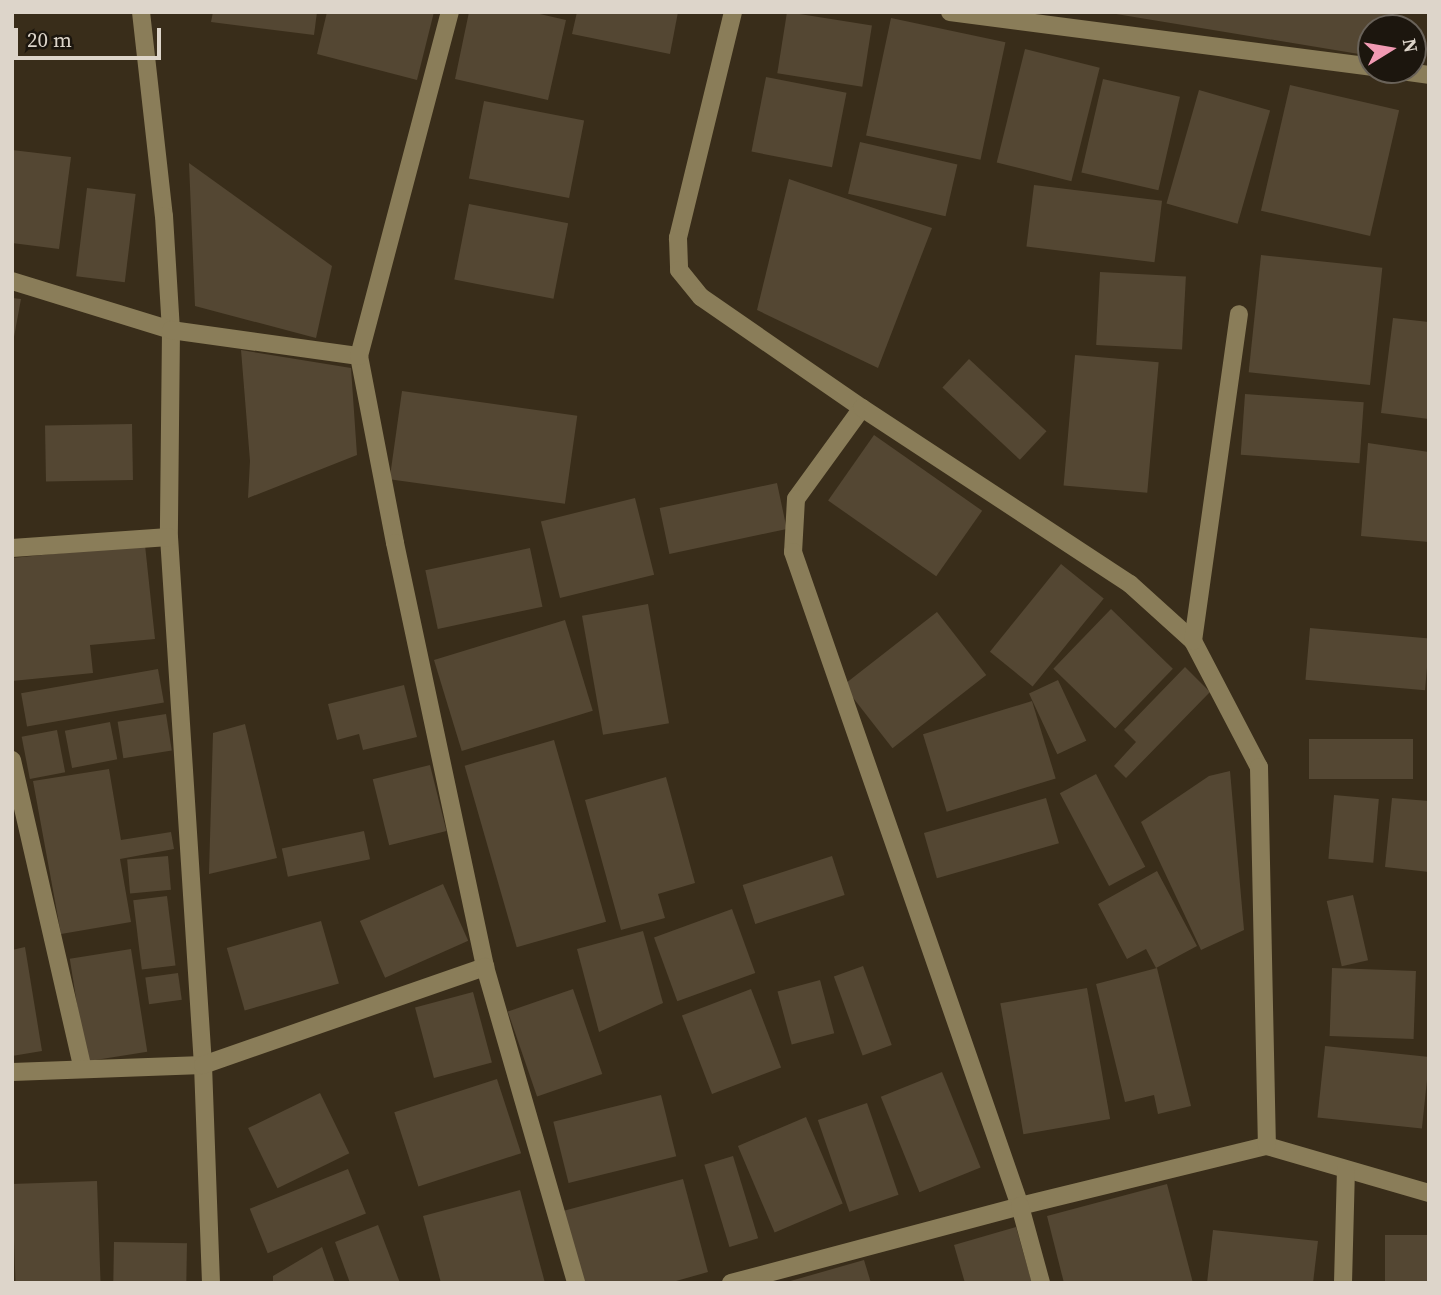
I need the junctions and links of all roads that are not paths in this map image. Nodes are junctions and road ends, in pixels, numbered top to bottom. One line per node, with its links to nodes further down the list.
1 (141, 12): 8 (street)
2 (450, 12): 9 (street)
3 (733, 12): 10 (street)
4 (950, 12): 5 (street)
5 (1357, 65)
6 (12, 281): 8 (street)
7 (1239, 314): 13 (street)
8 (171, 330): 9 (street); 11 (street)
9 (359, 356): 15 (street)
10 (862, 408): 13 (street); 22 (street)
11 (169, 537): 12 (street); 16 (street)
12 (12, 548)
13 (1193, 641): 19 (street)
14 (12, 760): 17 (street)
15 (485, 967): 16 (street); 24 (street)
16 (203, 1065): 17 (street); 23 (street)
17 (83, 1069): 18 (street)
18 (12, 1072)
19 (1267, 1146): 20 (street); 22 (street)
20 (1346, 1170): 21 (street); 27 (street)
21 (1429, 1194)
22 (1020, 1206): 25 (street); 26 (street)
23 (211, 1283)
24 (576, 1283)
25 (731, 1283)
26 (1041, 1283)
27 (1343, 1283)

